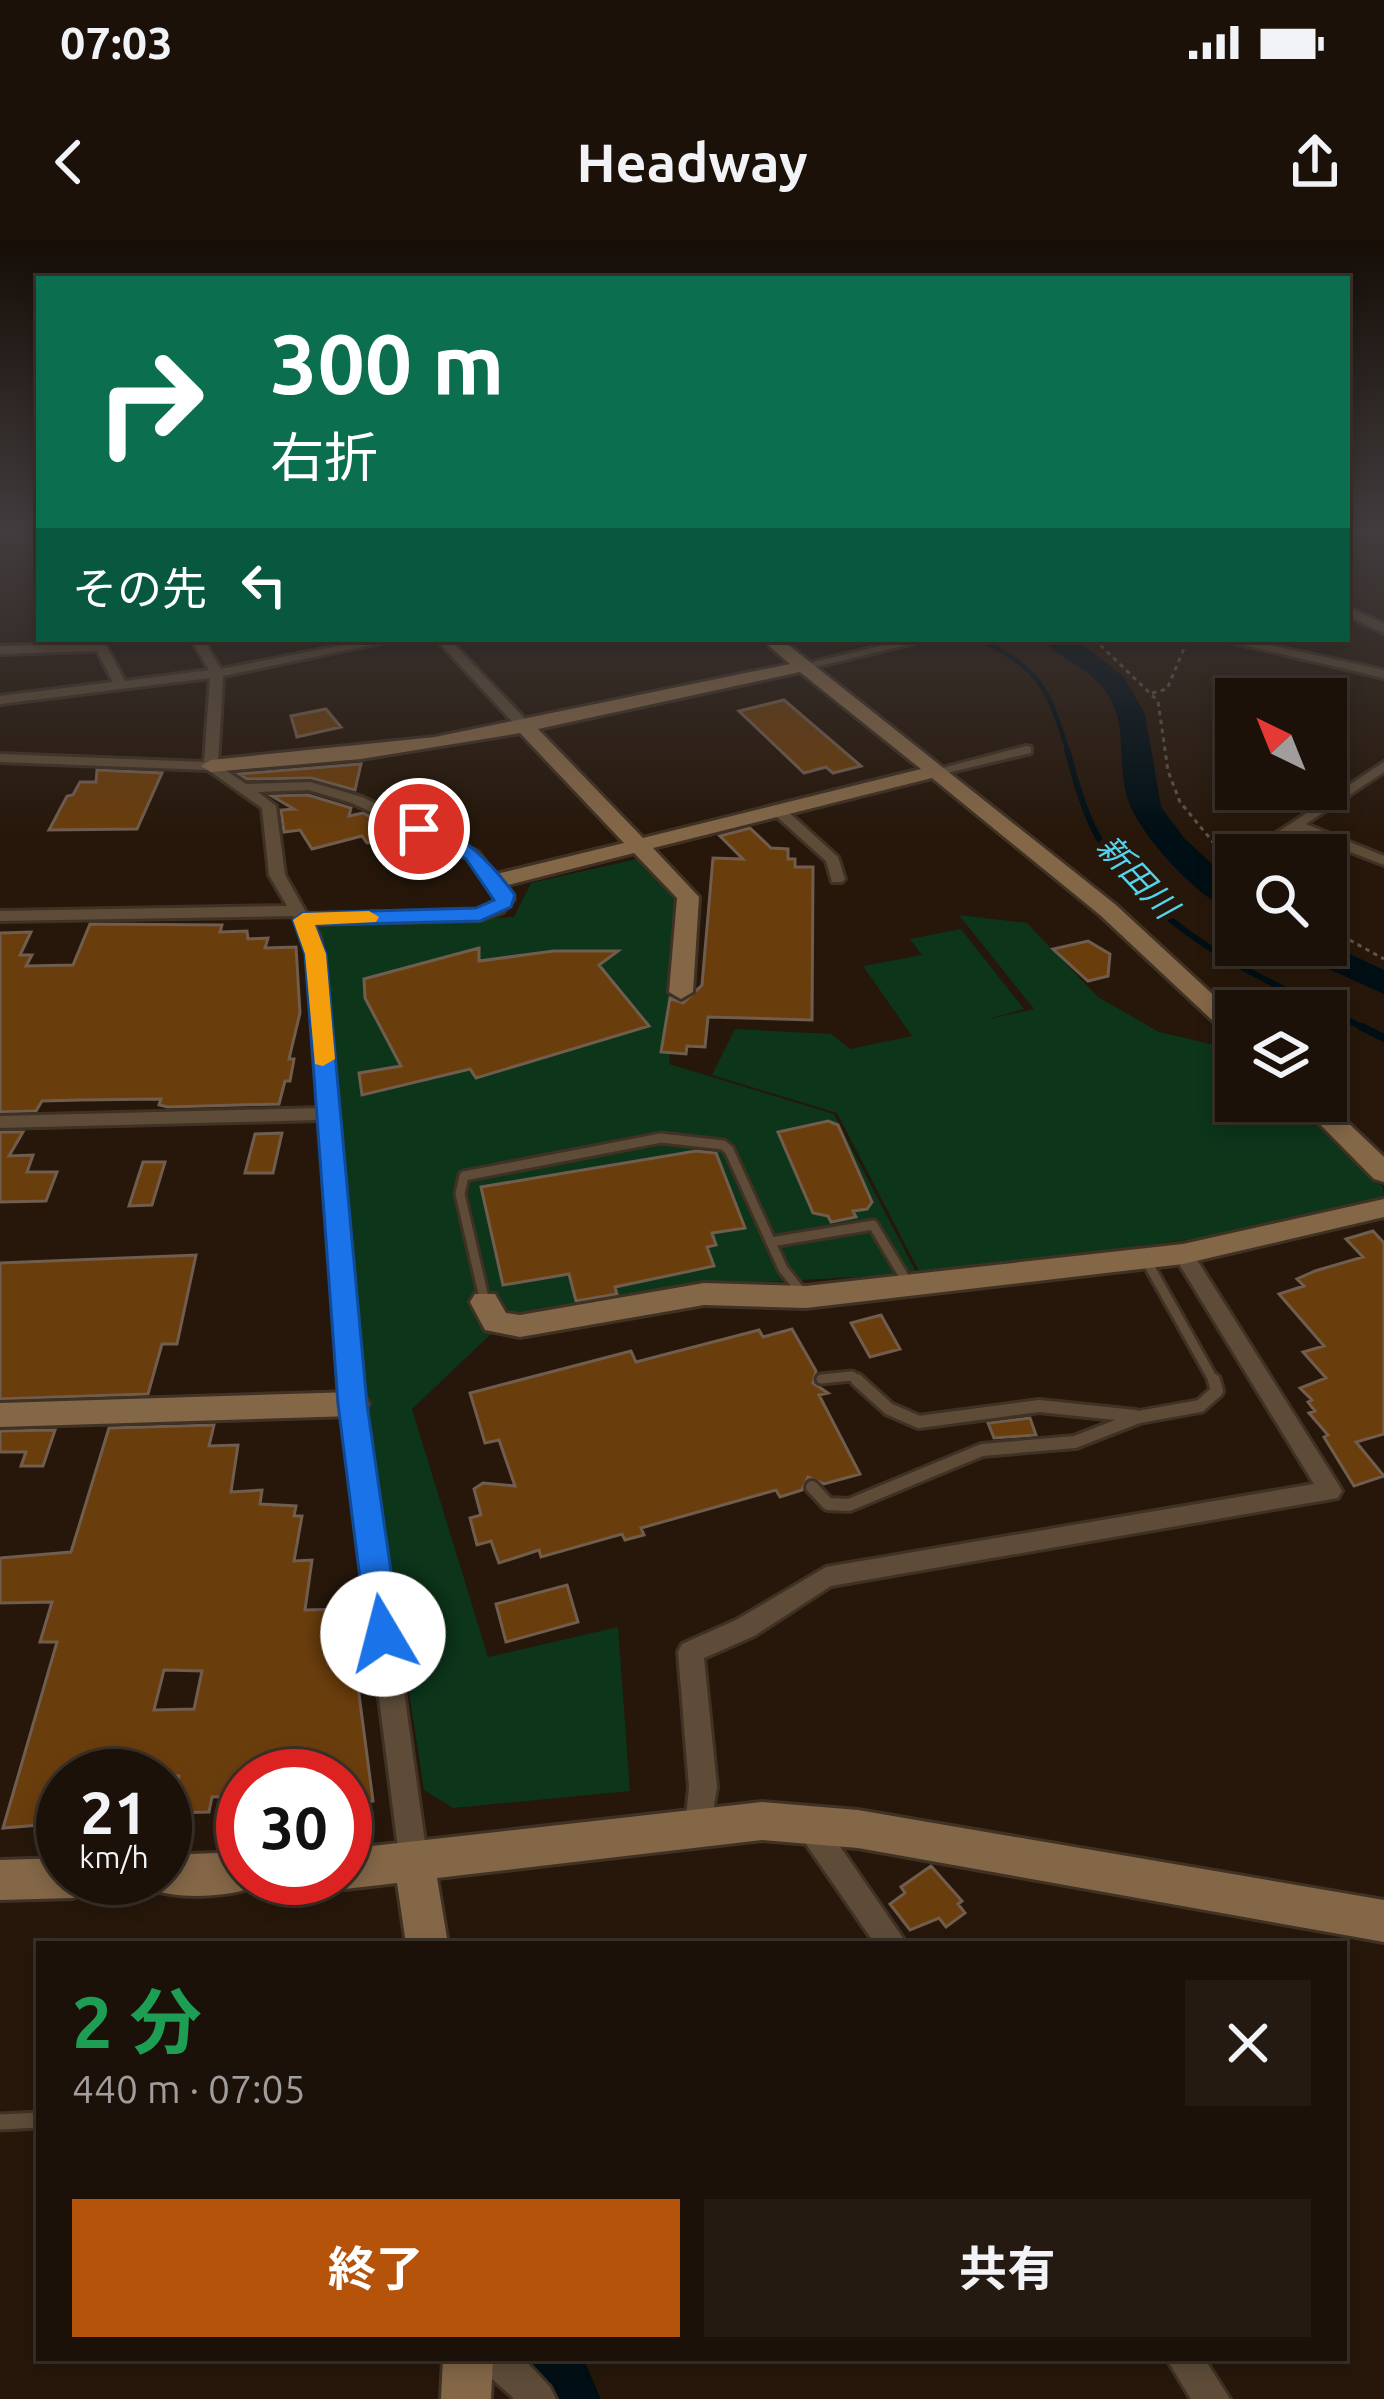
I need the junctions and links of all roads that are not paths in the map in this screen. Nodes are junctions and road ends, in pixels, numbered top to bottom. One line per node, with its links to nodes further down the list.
1 (198, 642): 9 (street)
2 (377, 642): 9 (street)
3 (445, 642): 13 (street)
4 (774, 642): 8 (street)
5 (911, 642): 8 (street)
6 (1237, 642): 10 (street)
7 (0, 650): 11 (street)
8 (803, 666): 13 (street); 18 (street)
9 (217, 673): 11 (street); 16 (street)
10 (1384, 674)
11 (121, 685): 12 (street)
12 (0, 700)
13 (525, 727): 16 (street); 23 (street)
14 (1026, 749): 18 (street)
15 (0, 758): 16 (street)
16 (211, 766): 19 (street)
17 (1384, 766): 21 (street)
18 (934, 772): 20 (street); 30 (street)
19 (244, 788): 26 (street); 27 (street)
20 (780, 812): 23 (street); 25 (street)
21 (1297, 826): 22 (street); 24 (street)
22 (1284, 834)
23 (641, 847): 26 (street); 29 (street)
24 (1384, 861)
25 (837, 879)
26 (496, 881): 27 (street)
27 (300, 915): 28 (street); 31 (street)
28 (0, 916)
29 (681, 992)
30 (1215, 1009)
31 (328, 1114): 32 (street); 43 (street)
32 (0, 1122)
33 (1332, 1122): 34 (street)
34 (1384, 1173)
35 (1384, 1208): 37 (street)
36 (771, 1242): 39 (lane); 40 (lane); 41 (lane)
37 (1183, 1254): 38 (street); 48 (street)
38 (1145, 1257): 39 (street); 45 (lane)
39 (909, 1285): 40 (street)
40 (806, 1297): 41 (street)
41 (485, 1302)
42 (820, 1379): 45 (lane)
43 (352, 1404): 44 (street); 49 (street)
44 (0, 1415)
45 (1139, 1417): 46 (lane)
46 (812, 1487)
47 (806, 1822): 48 (street); 53 (street); 55 (street)
48 (699, 1828): 49 (street)
49 (414, 1864): 50 (street); 54 (street)
50 (372, 1867)
51 (36, 1879): 52 (street)
52 (0, 1880)
53 (1382, 1923)
54 (427, 1941)
55 (890, 1941)
56 (36, 2120): 57 (lane)
57 (0, 2122)
58 (468, 2361): 61 (street)
59 (498, 2361): 62 (street)
60 (1185, 2361): 63 (street)
61 (466, 2399)
62 (538, 2399)
63 (1212, 2399)

